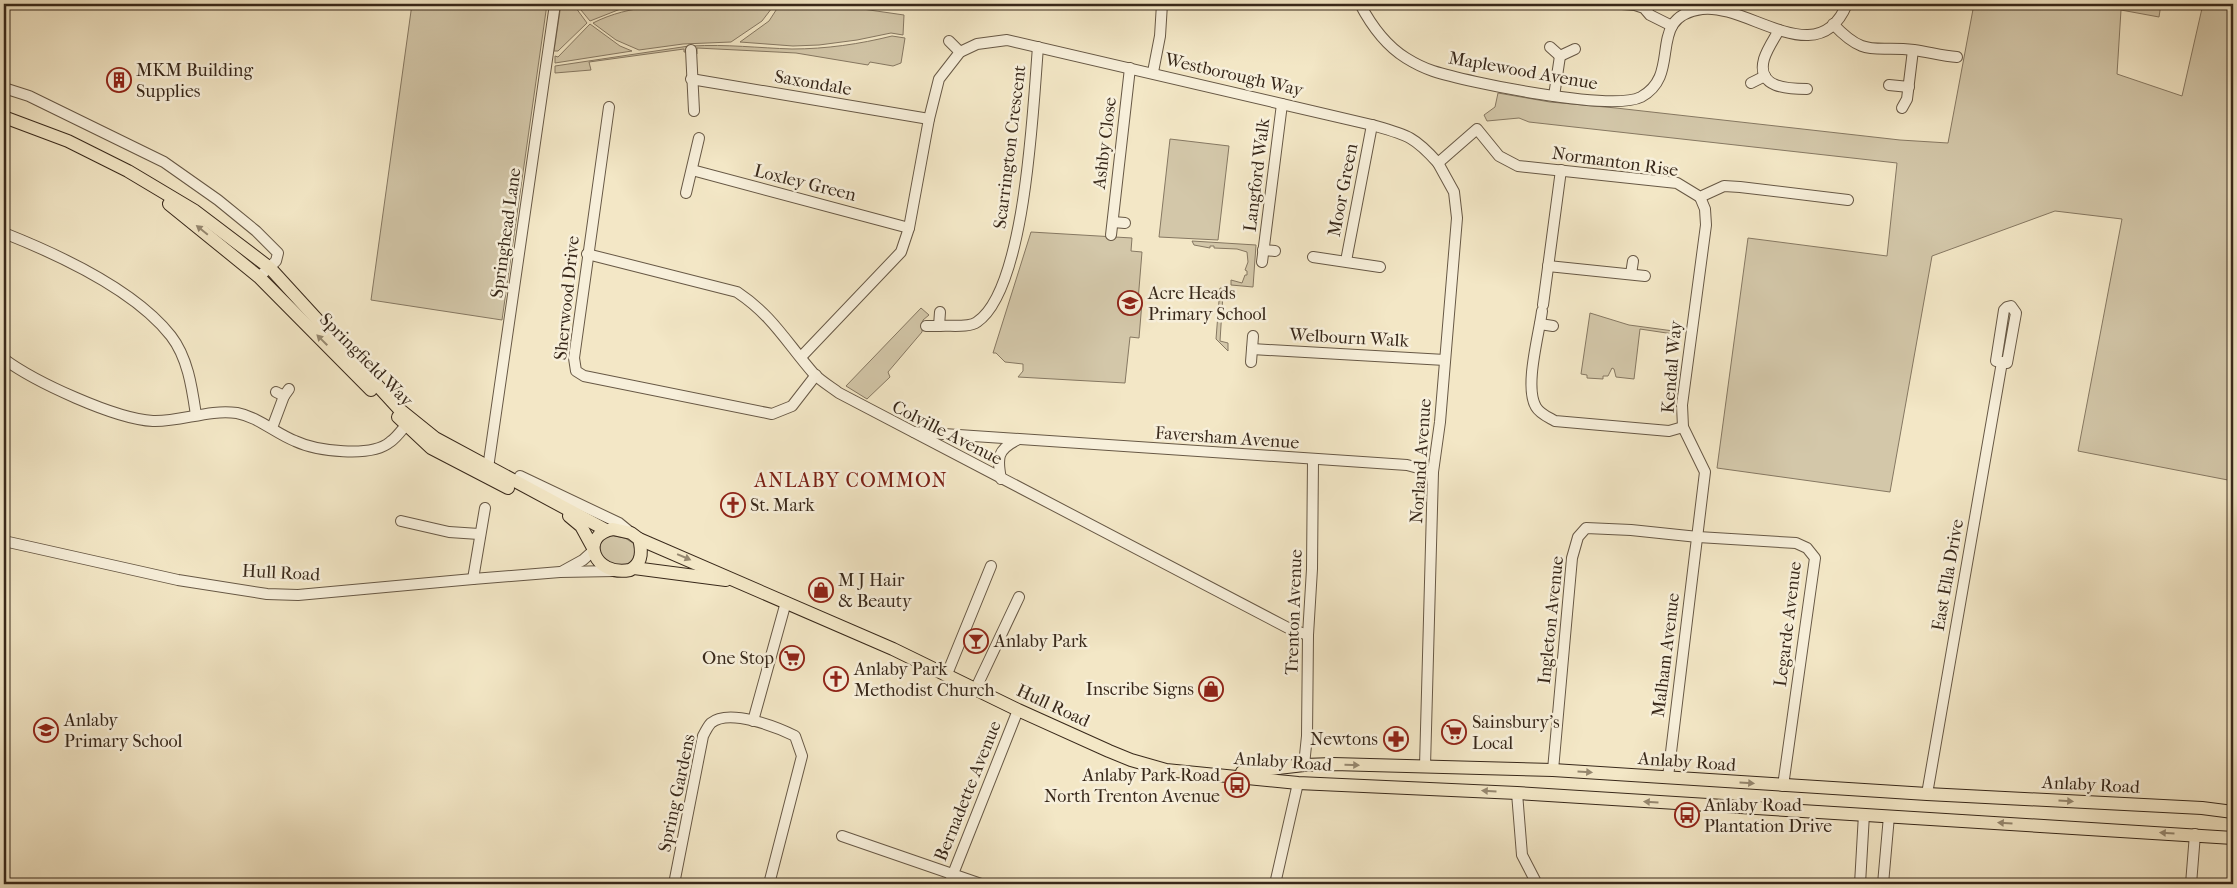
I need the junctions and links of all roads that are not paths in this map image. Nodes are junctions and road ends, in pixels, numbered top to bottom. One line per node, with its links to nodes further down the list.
1 (555, 4): 82 (street, Springhead Lane)
2 (1162, 4): 19 (street)
3 (1360, 4): 27 (street, Maplewood Avenue)
4 (1622, 4): 7 (street)
5 (1847, 4): 6 (street)
6 (1833, 24): 8 (street); 14 (street)
7 (1672, 26): 8 (street); 27 (street, Maplewood Avenue)
8 (1779, 30): 20 (street)
9 (949, 41): 15 (street)
10 (1038, 47): 15 (street, Westborough Way); 18 (street, Westborough Way); 64 (street, Scarrington Crescent)
11 (1550, 47): 16 (street)
12 (1575, 49): 16 (street)
13 (691, 50): 21 (street)
14 (1913, 50): 17 (street); 24 (street)
15 (960, 52): 33 (street)
16 (1560, 56): 27 (street)
17 (1957, 57)
18 (1130, 68): 19 (street, Westborough Way); 43 (street, Ashby Close)
19 (1153, 72): 28 (street, Westborough Way)
20 (1765, 76): 22 (street); 26 (street)
21 (691, 79): 30 (street); 33 (street, Saxondale)
22 (1751, 83)
23 (1889, 85): 24 (street)
24 (1909, 87): 29 (street)
25 (4, 88): 57 (street)
26 (1807, 90)
27 (1554, 96)
28 (1282, 104): 34 (street, Westborough Way); 48 (street, Langford Walk)
29 (1902, 108)
30 (694, 111)
31 (605, 114): 50 (street, Sherwood Drive)
32 (4, 117): 39 (main road, Springfield Way)
33 (929, 119): 45 (street)
34 (1372, 125): 36 (street, Westborough Way); 52 (street, Moor Green)
35 (699, 138): 37 (street)
36 (1438, 163): 38 (street, Normanton Rise); 70 (street, Norland Avenue)
37 (692, 170): 40 (street); 45 (street, Loxley Green)
38 (1561, 170): 41 (street, Normanton Rise); 55 (street)
39 (128, 172): 57 (main road, Springfield Way); 60 (main road, Springfield Way, one-way to 39)
40 (686, 193)
41 (1700, 197): 42 (street); 77 (street, Kendal Way)
42 (1848, 200)
43 (1112, 222): 44 (street); 47 (street, Ashby Close)
44 (1125, 223)
45 (910, 228): 68 (street)
46 (4, 233): 75 (street)
47 (1111, 235)
48 (1264, 250): 49 (street, Langford Walk); 53 (street, Langford Walk)
49 (1276, 251)
50 (587, 254): 68 (street, Colville Avenue); 73 (street, Sherwood Drive)
51 (1313, 257): 52 (street, Moor Green)
52 (1346, 261): 56 (street, Moor Green)
53 (1262, 262)
54 (1633, 262): 58 (street)
55 (1548, 266): 58 (street); 62 (street)
56 (1380, 267)
57 (270, 268): 60 (street); 82 (main road, Springfield Way)
58 (1632, 274): 59 (street)
59 (1645, 276)
60 (259, 277): 76 (main road, Springfield Way, one-way to 60)
61 (940, 312): 64 (street)
62 (1540, 324): 65 (street); 77 (street)
63 (926, 326): 64 (street, Scarrington Crescent)
64 (939, 326)
65 (1553, 326)
66 (1253, 336): 67 (street)
67 (1252, 349): 70 (street, Welbourn Walk); 71 (street)
68 (801, 357): 73 (street, Colville Avenue)
69 (4, 359): 75 (street)
70 (1445, 360): 83 (street, Norland Avenue)
71 (1251, 362)
72 (2002, 362): 72 (street, East Ella Drive); 115 (street, East Ella Drive)
73 (816, 375): 79 (street, Colville Avenue)
74 (283, 392): 78 (street)
75 (196, 415): 78 (street)
76 (406, 425): 78 (street); 93 (main road, Springfield Way)
77 (1683, 426): 91 (street, Kendal Way)
78 (272, 428)
79 (909, 431): 80 (street, Faversham Avenue); 85 (street, Colville Avenue)
80 (1017, 440): 81 (street, Faversham Avenue); 85 (street)
81 (1314, 460): 83 (street, Faversham Avenue); 102 (street, Trenton Avenue)
82 (488, 468): 88 (main road, Springfield Way)
83 (1433, 472): 108 (street, Norland Avenue)
84 (520, 476): 90 (street)
85 (1002, 479): 102 (street, Colville Avenue)
86 (485, 508): 89 (street)
87 (401, 521): 89 (street)
88 (606, 530): 90 (main road); 93 (main road)
89 (479, 534): 98 (street)
90 (635, 536): 95 (main road); 99 (main road, Hull Road, one-way to 99)
91 (1698, 537): 109 (street, Ingleton Avenue); 111 (street, Malham Avenue); 113 (street, Legarde Avenue)
92 (4, 541): 98 (street, Hull Road)
93 (593, 549): 96 (main road); 97 (street, Hull Road)
94 (992, 566): 103 (street)
95 (634, 568): 96 (main road); 99 (main road, Hull Road)
96 (616, 571): 97 (street, Hull Road)
97 (560, 572): 98 (street, Hull Road)
98 (473, 579)
99 (740, 582): 101 (main road, Hull Road)
100 (1019, 598): 104 (street)
101 (786, 602): 103 (main road, Hull Road); 106 (street)
102 (1308, 634): 107 (street, Trenton Avenue)
103 (947, 674): 104 (main road, Hull Road)
104 (976, 688): 105 (main road, Hull Road)
105 (1018, 710): 110 (main road, Hull Road); 122 (street, Bernadette Avenue)
106 (753, 721): 123 (street, Spring Gardens); 124 (street, Spring Gardens)
107 (1304, 765): 108 (main road, Anlaby Road, one-way to 108); 110 (main road, Anlaby Road)
108 (1425, 766): 109 (main road, Anlaby Road)
109 (1553, 770): 111 (main road, Anlaby Road, one-way to 111)
110 (1222, 775): 112 (main road, Anlaby Road)
111 (1668, 777): 113 (main road, Anlaby Road, one-way to 113)
112 (1298, 784): 114 (main road, Anlaby Road, one-way to 112); 127 (street)
113 (1782, 786): 115 (main road, Anlaby Road)
114 (1517, 793): 117 (main road, Anlaby Road, one-way to 114); 128 (street)
115 (1927, 794): 116 (main road, Anlaby Road, one-way to 116)
116 (2233, 812)
117 (1864, 814): 118 (main road, Anlaby Road); 129 (street)
118 (1889, 816): 119 (main road, Anlaby Road, one-way to 118); 130 (street)
119 (2195, 834): 121 (main road, Anlaby Road); 131 (street)
120 (842, 836): 122 (street)
121 (2233, 838)
122 (953, 874): 125 (street, Bernadette Avenue); 126 (street)
123 (674, 884)
124 (769, 884)
125 (949, 884)
126 (980, 884)
127 (1275, 884)
128 (1537, 884)
129 (1860, 884)
130 (1883, 884)
131 (2191, 884)

